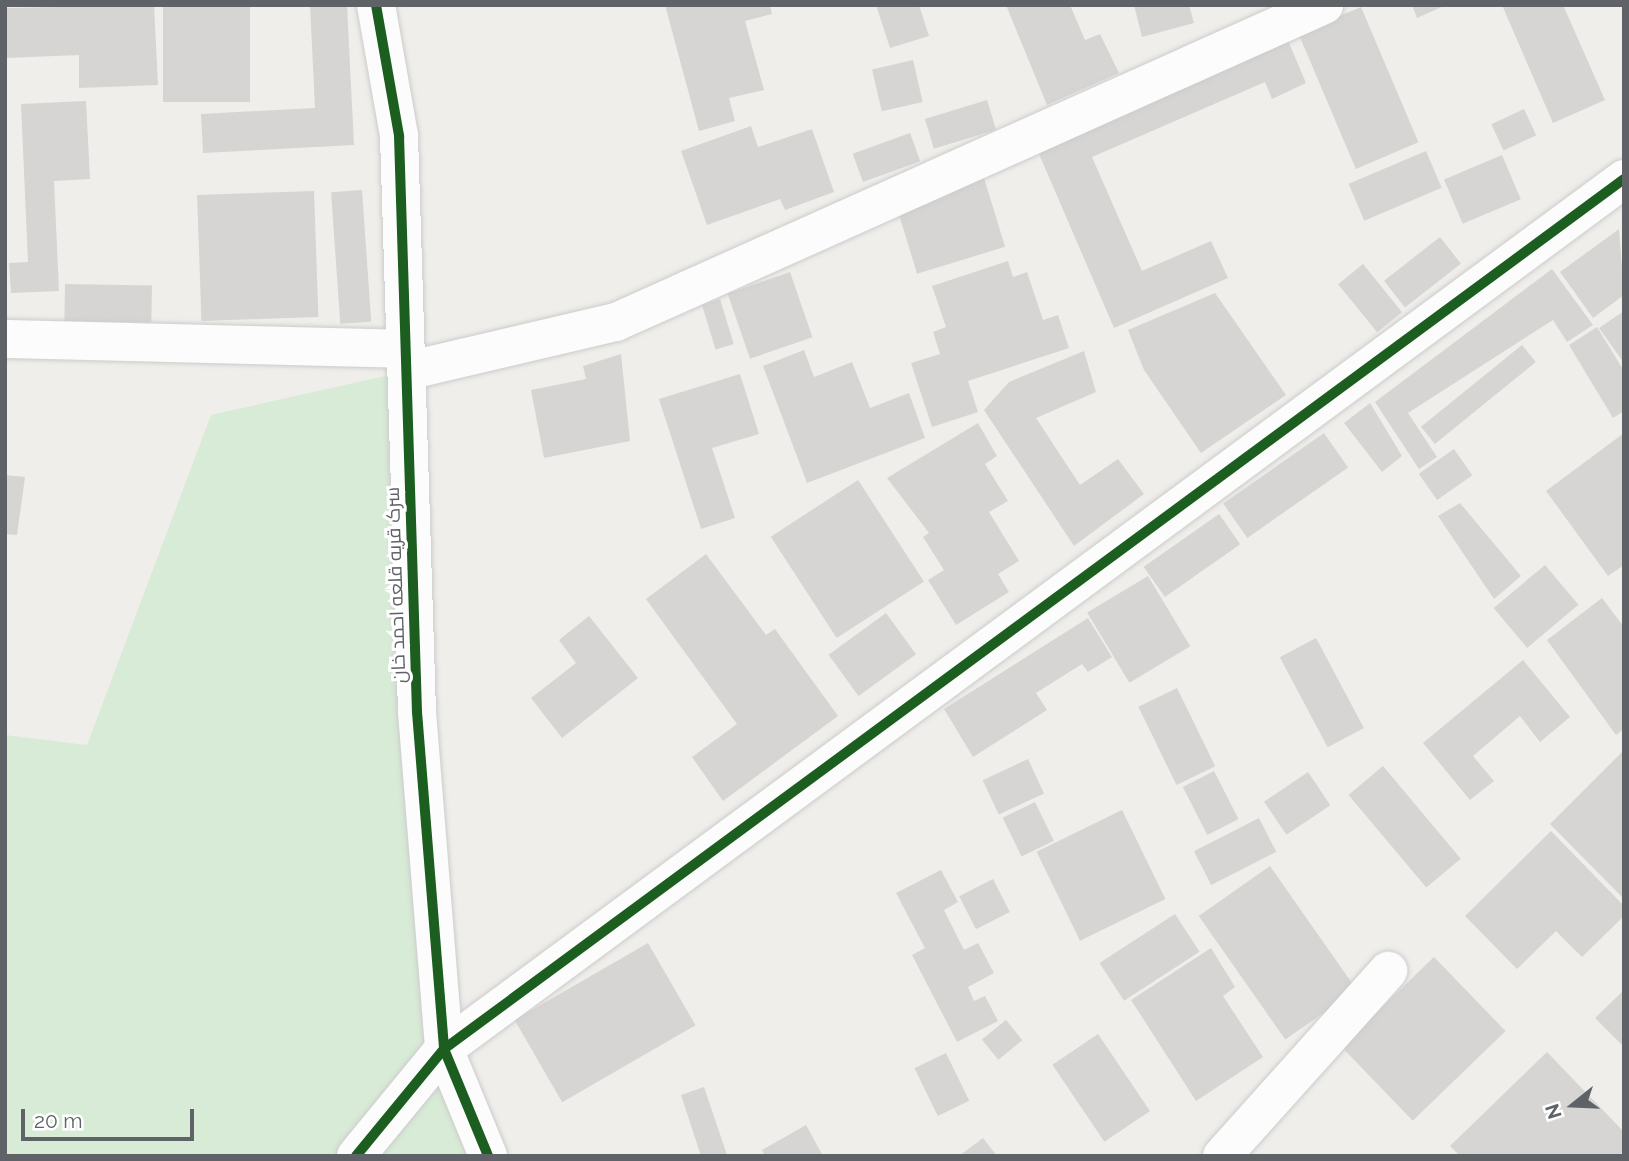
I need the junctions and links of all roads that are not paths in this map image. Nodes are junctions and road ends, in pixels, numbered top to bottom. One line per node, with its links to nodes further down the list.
1 (376, 5): 5 (street, سرک قریه قلعه احمد خان)
2 (1324, 5): 5 (street)
3 (1624, 179): 7 (street)
4 (5, 339): 5 (street)
5 (404, 360): 7 (street, سرک قریه قلعه احمد خان)
6 (1388, 971): 10 (street)
7 (444, 1049): 8 (street); 9 (street, سرک قریه قلعه احمد خان)
8 (356, 1156)
9 (488, 1156)
10 (1222, 1156)

